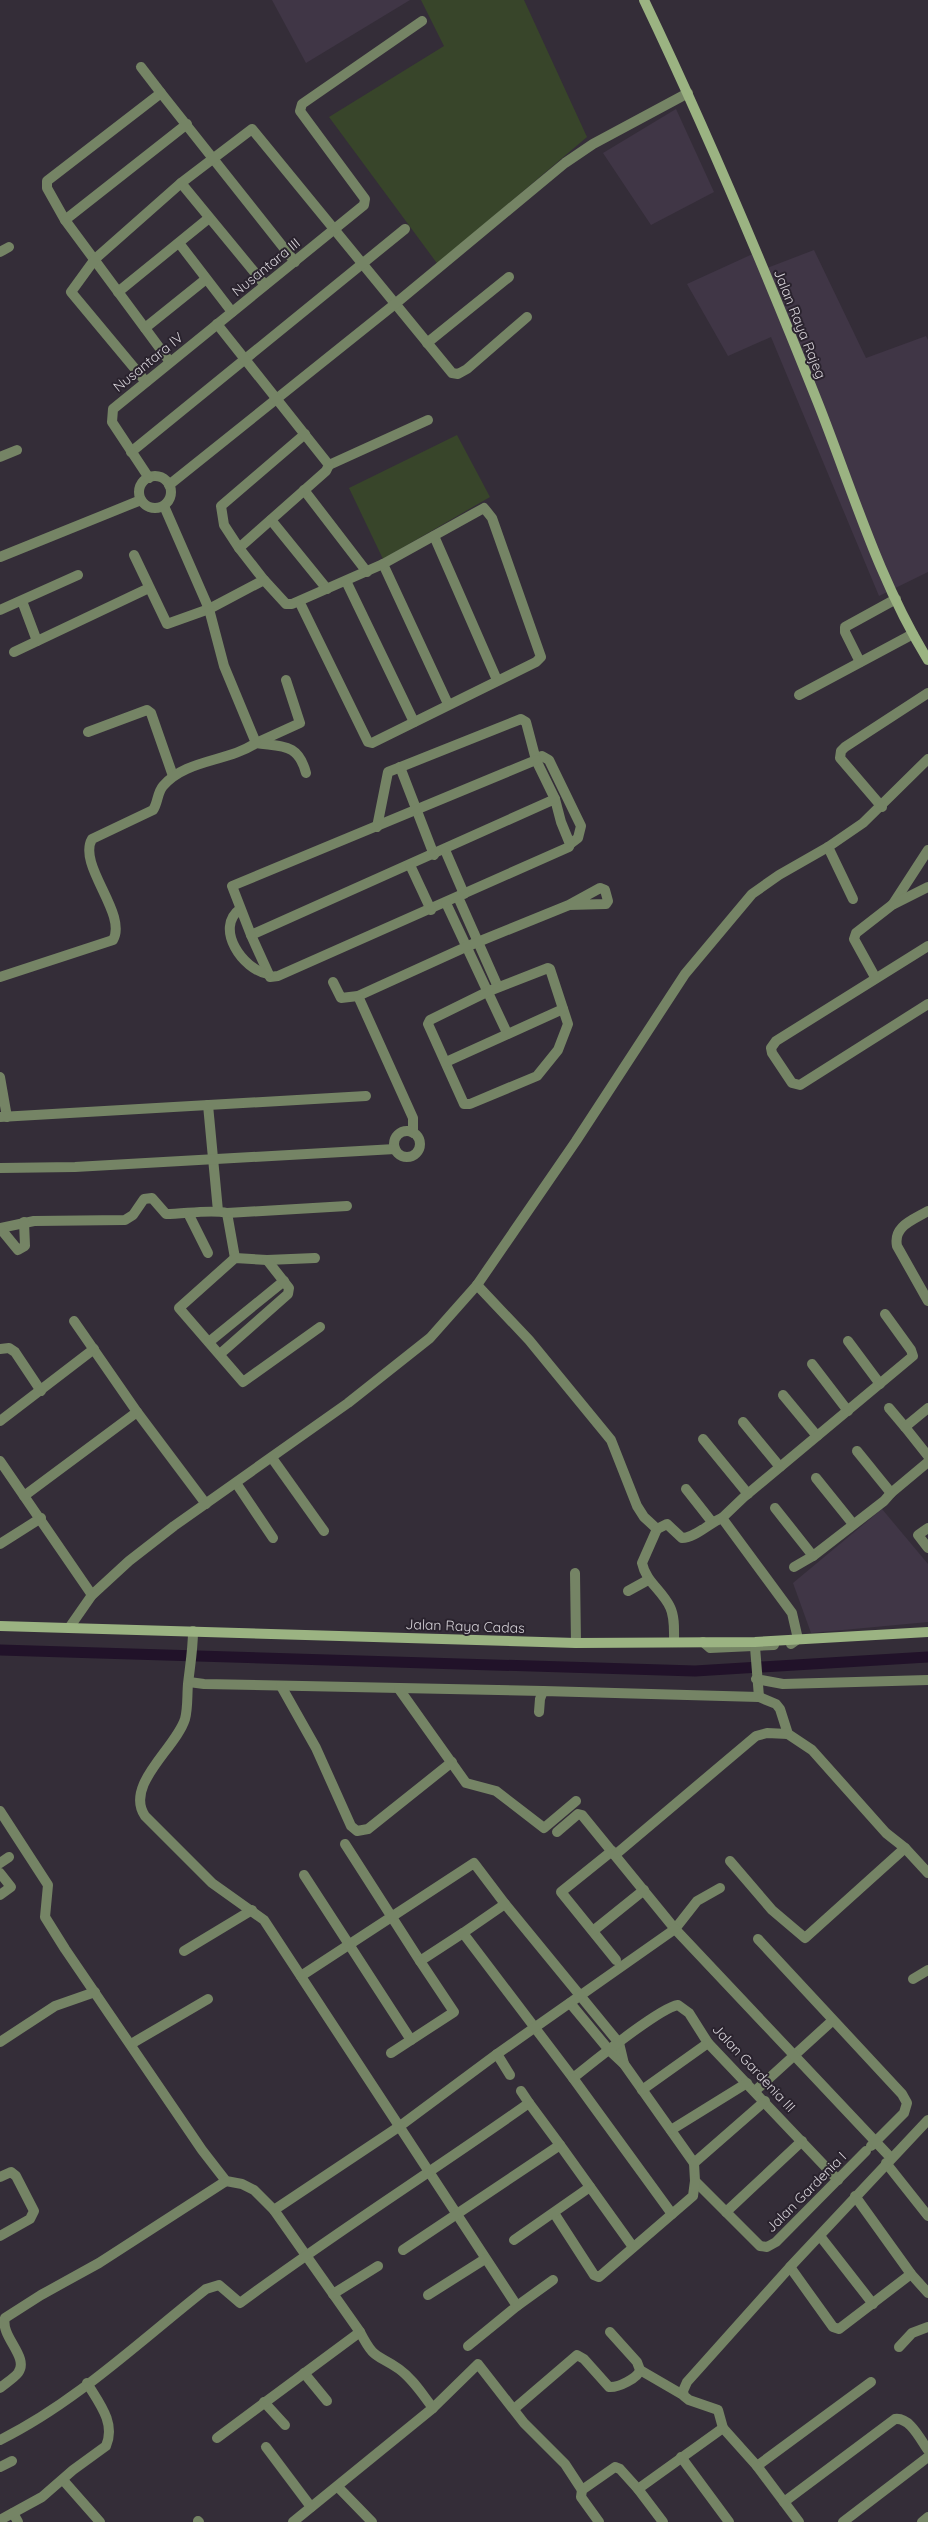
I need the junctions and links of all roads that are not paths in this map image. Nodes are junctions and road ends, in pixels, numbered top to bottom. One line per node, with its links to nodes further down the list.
1 (644, 0): 4 (street, Jalan Raya Rajeg)
2 (422, 21): 12 (street, Nusantara III)
3 (141, 66): 5 (street)
4 (688, 92): 21 (street); 54 (street, Jalan Raya Rajeg)
5 (161, 93): 6 (street); 10 (street)
6 (187, 124): 7 (street); 10 (street)
7 (213, 158): 8 (street); 12 (street); 15 (street)
8 (181, 183): 9 (street); 14 (street)
9 (208, 218): 13 (street); 19 (street)
10 (65, 220): 14 (street)
11 (405, 229): 16 (street)
12 (334, 231): 15 (street, Nusantara III); 16 (street)
13 (179, 243): 18 (street); 20 (street)
14 (95, 259): 20 (street); 29 (street)
15 (295, 262): 19 (street, Nusantara III)
16 (363, 265): 21 (street); 27 (street)
17 (509, 277): 26 (street)
18 (206, 279): 22 (street); 25 (street)
19 (265, 285): 22 (street, Nusantara III)
20 (118, 292): 25 (street)
21 (395, 304): 26 (street); 30 (street)
22 (232, 312): 24 (street, Nusantara III)
23 (527, 318): 26 (street)
24 (217, 324): 27 (street); 28 (street, Nusantara IV)
25 (145, 328): 28 (street)
26 (427, 343)
27 (245, 360): 30 (street); 34 (street)
28 (170, 362): 29 (street, Nusantara IV)
29 (146, 382): 34 (street, Nusantara IV)
30 (276, 399): 32 (street); 38 (street)
31 (428, 420): 36 (street)
32 (305, 434): 36 (street); 44 (street)
33 (17, 450): 35 (street)
34 (130, 452): 37 (street, Nusantara IV)
35 (0, 457)
36 (329, 465): 39 (street)
37 (149, 478): 38 (street); 40 (street)
38 (169, 485): 41 (street)
39 (304, 490): 42 (street); 48 (street)
40 (141, 500): 41 (street); 46 (street)
41 (164, 506): 57 (street)
42 (271, 520): 44 (street); 53 (street)
43 (434, 536): 47 (street); 65 (street); 65 (street)
44 (239, 548): 50 (street)
45 (134, 554): 52 (street)
46 (0, 557)
47 (383, 564): 48 (street); 68 (street)
48 (367, 572): 51 (street)
49 (78, 575): 55 (street)
50 (264, 580): 56 (street); 57 (street)
51 (346, 581): 53 (street); 69 (street)
52 (149, 588): 57 (street); 60 (street)
53 (327, 589): 56 (street)
54 (896, 599): 59 (street, Jalan Raya Rajeg); 63 (street)
55 (22, 601): 58 (street); 60 (street)
56 (299, 601): 69 (street)
57 (209, 609): 71 (street)
58 (0, 610)
59 (913, 634): 62 (street, Jalan Raya Rajeg); 63 (street)
60 (37, 641): 61 (street)
61 (14, 652)
62 (928, 660)
63 (860, 662): 67 (street)
64 (286, 680): 71 (street)
65 (497, 680): 68 (street)
66 (928, 693): 78 (street)
67 (799, 695)
68 (448, 704): 69 (street)
69 (414, 722)
70 (88, 732): 76 (street)
71 (256, 743): 75 (street); 76 (street)
72 (536, 759): 74 (street); 77 (street); 79 (street); 81 (street)
73 (928, 759): 78 (street)
74 (400, 767): 79 (street); 80 (street)
75 (306, 773)
76 (174, 776): 100 (street)
77 (555, 799): 81 (street); 83 (street)
78 (882, 807): 82 (street)
79 (418, 811): 80 (street); 85 (street)
80 (377, 827): 93 (street)
81 (570, 844): 88 (street)
82 (828, 847): 89 (street); 130 (street)
83 (445, 850): 85 (street); 88 (street)
84 (928, 850): 92 (street)
85 (434, 855): 86 (street)
86 (410, 865): 94 (street); 95 (street)
87 (928, 888): 92 (street)
88 (461, 895): 90 (street); 96 (street)
89 (853, 899)
90 (446, 903): 94 (street); 97 (street)
91 (570, 905): 96 (street)
92 (892, 905): 101 (street)
93 (240, 909): 95 (street); 99 (street)
94 (431, 910): 99 (street)
95 (251, 935): 99 (street)
96 (479, 942): 97 (street); 103 (street)
97 (468, 946): 103 (street); 104 (street)
98 (928, 946): 101 (street)
99 (268, 974)
100 (0, 977)
101 (875, 977): 105 (street)
102 (333, 982): 104 (street)
103 (494, 989): 106 (street); 107 (street); 108 (street)
104 (358, 996): 113 (street)
105 (928, 1004)
106 (563, 1009): 107 (street); 108 (street)
107 (507, 1033): 108 (street)
108 (446, 1062)
109 (0, 1077): 112 (street)
110 (366, 1096): 111 (street)
111 (208, 1105): 112 (street); 115 (street)
112 (3, 1117)
113 (413, 1133): 114 (street); 114 (street)
114 (395, 1149): 115 (street)
115 (214, 1160): 116 (street); 119 (street)
116 (0, 1168)
117 (346, 1206): 119 (street)
118 (928, 1211): 129 (street)
119 (223, 1212): 120 (street); 124 (street)
120 (189, 1215): 121 (street); 123 (street)
121 (24, 1222): 122 (street); 122 (street)
122 (0, 1228)
123 (208, 1253)
124 (235, 1258): 126 (street); 136 (street)
125 (315, 1258): 126 (street)
126 (267, 1260): 128 (street)
127 (928, 1278): 129 (street)
128 (284, 1282): 136 (street); 139 (street)
129 (918, 1283): 131 (street)
130 (477, 1285): 155 (street); 172 (street)
131 (928, 1301)
132 (885, 1314): 141 (street)
133 (74, 1321): 138 (street)
134 (320, 1326): 139 (street)
135 (848, 1341): 141 (street)
136 (209, 1342): 139 (street)
137 (0, 1349): 142 (street)
138 (94, 1350): 142 (street); 147 (street)
139 (220, 1354)
140 (812, 1364): 146 (street)
141 (880, 1384): 146 (street)
142 (41, 1391): 148 (street)
143 (783, 1395): 151 (street)
144 (889, 1408): 150 (street)
145 (928, 1408): 150 (street)
146 (848, 1411): 151 (street)
147 (137, 1412): 164 (street); 165 (street)
148 (0, 1420)
149 (743, 1422): 158 (street)
150 (905, 1427): 154 (street)
151 (817, 1436): 158 (street)
152 (703, 1439): 163 (street)
153 (857, 1451): 162 (street)
154 (928, 1456)
155 (272, 1458): 160 (street); 173 (street)
156 (0, 1461): 164 (street)
157 (928, 1462): 162 (street)
158 (780, 1467): 163 (street)
159 (816, 1478): 170 (street)
160 (236, 1483): 165 (street); 174 (street)
161 (686, 1489): 169 (street)
162 (891, 1493): 170 (street)
163 (748, 1494): 168 (street)
164 (24, 1496): 167 (street)
165 (206, 1504): 182 (street)
166 (776, 1508): 177 (street)
167 (41, 1518): 175 (street); 182 (street)
168 (722, 1518): 169 (street); 187 (street)
169 (712, 1522): 172 (street)
170 (853, 1524): 177 (street)
171 (928, 1528): 176 (street)
172 (657, 1529): 180 (street)
173 (324, 1531)
174 (273, 1538)
175 (0, 1544)
176 (928, 1548)
177 (813, 1556): 178 (street)
178 (794, 1568)
179 (575, 1573): 190 (street)
180 (648, 1580): 181 (street); 188 (street)
181 (628, 1591)
182 (92, 1595): 184 (street)
183 (0, 1626): 184 (street, Jalan Raya Cadas)
184 (69, 1628): 185 (street, Jalan Raya Cadas)
185 (193, 1631): 190 (street, Jalan Raya Cadas); 193 (street)
186 (928, 1632): 187 (street, Jalan Raya Cadas)
187 (798, 1639): 189 (street, Jalan Raya Cadas); 191 (street)
188 (674, 1642): 189 (street, Jalan Raya Cadas); 190 (street, Jalan Raya Cadas)
189 (704, 1642): 191 (street)
190 (576, 1643)
191 (755, 1647): 192 (street)
192 (756, 1675): 194 (street); 198 (street)
193 (189, 1676): 195 (street); 218 (street)
194 (928, 1680)
195 (281, 1686): 196 (street); 201 (street)
196 (399, 1689): 197 (street); 201 (street)
197 (543, 1691): 198 (street); 199 (street)
198 (758, 1697): 200 (street)
199 (539, 1712)
200 (788, 1734): 206 (street); 207 (street)
201 (452, 1762): 202 (street)
202 (576, 1800)
203 (0, 1811): 231 (street)
204 (557, 1832): 207 (street)
205 (345, 1844): 219 (street)
206 (905, 1848): 209 (street); 212 (street)
207 (613, 1853): 215 (street); 221 (street)
208 (8, 1857): 210 (street)
209 (730, 1861)
210 (0, 1864)
211 (0, 1873): 216 (street)
212 (928, 1873)
213 (304, 1875): 224 (street)
214 (720, 1888): 220 (street)
215 (644, 1890): 220 (street); 221 (street)
216 (0, 1896)
217 (506, 1904): 219 (street); 222 (street); 232 (street)
218 (252, 1910): 225 (street); 229 (street)
219 (392, 1917): 224 (street); 227 (street)
220 (675, 1929): 232 (street); 245 (street)
221 (593, 1931): 226 (street)
222 (463, 1933): 227 (street); 236 (street)
223 (758, 1939): 235 (street)
224 (349, 1945): 229 (street); 237 (street)
225 (184, 1951)
226 (616, 1960)
227 (420, 1961): 237 (street)
228 (928, 1970): 230 (street)
229 (301, 1976): 256 (street)
230 (913, 1978)
231 (95, 1992): 238 (street); 241 (street)
232 (580, 1995): 234 (street); 239 (street)
233 (208, 1998): 241 (street)
234 (570, 2002): 236 (street); 242 (street)
235 (832, 2021): 245 (street); 260 (street, Jalan Gardenia I)
236 (536, 2027): 244 (street); 248 (street)
237 (412, 2040): 243 (street)
238 (0, 2042)
239 (619, 2043): 240 (street, Jalan Gardenia III); 242 (street); 246 (street)
240 (708, 2043): 249 (street, Jalan Gardenia III); 250 (street)
241 (131, 2044): 266 (street)
242 (608, 2050): 246 (street); 248 (street)
243 (392, 2053)
244 (497, 2054): 247 (street); 256 (street)
245 (795, 2057): 252 (street); 260 (street)
246 (624, 2064): 250 (street)
247 (510, 2075)
248 (573, 2078): 273 (street)
249 (747, 2083): 252 (street, Jalan Gardenia III); 257 (street)
250 (642, 2090): 257 (street)
251 (521, 2091): 254 (street)
252 (755, 2091): 253 (street, Jalan Gardenia III)
253 (765, 2100): 258 (street, Jalan Gardenia III); 262 (street)
254 (529, 2103): 259 (street); 263 (street)
255 (927, 2124): 261 (street)
256 (400, 2126): 263 (street); 270 (street)
257 (671, 2130): 262 (street)
258 (802, 2142): 265 (street, Jalan Gardenia III); 271 (street)
259 (560, 2145): 268 (street); 274 (street)
260 (870, 2146): 261 (street); 265 (street, Jalan Gardenia I)
261 (888, 2160): 269 (street); 275 (street)
262 (694, 2163): 267 (street)
263 (430, 2173): 274 (street); 281 (street)
264 (0, 2177): 276 (street)
265 (838, 2180): 271 (street, Jalan Gardenia I)
266 (226, 2181): 270 (street); 301 (street)
267 (695, 2181): 271 (street); 273 (street)
268 (590, 2187): 272 (street); 279 (street)
269 (855, 2196): 277 (street); 285 (street)
270 (274, 2210): 281 (street)
271 (726, 2212)
272 (554, 2213): 278 (street); 279 (street)
273 (672, 2214): 279 (street)
274 (456, 2216): 280 (street); 282 (street)
275 (928, 2216)
276 (0, 2236)
277 (820, 2236): 284 (street); 290 (street)
278 (514, 2240)
279 (633, 2247)
280 (403, 2250)
281 (306, 2254): 288 (street); 300 (street)
282 (485, 2259): 289 (street); 291 (street)
283 (378, 2266): 288 (street)
284 (790, 2267): 290 (street); 302 (street)
285 (911, 2274): 287 (street); 290 (street)
286 (553, 2280): 291 (street)
287 (928, 2293)
288 (333, 2294): 293 (street)
289 (428, 2295)
290 (873, 2304)
291 (517, 2306): 295 (street)
292 (928, 2327): 296 (street)
293 (360, 2332): 298 (street); 305 (street)
294 (610, 2332): 297 (street)
295 (468, 2346)
296 (899, 2347)
297 (640, 2370): 302 (street); 306 (street)
298 (304, 2373): 303 (street); 304 (street)
299 (871, 2382): 316 (street)
300 (87, 2383): 310 (street); 318 (street)
301 (0, 2388)
302 (683, 2395): 308 (street)
303 (264, 2402): 307 (street); 309 (street)
304 (327, 2402)
305 (433, 2408): 306 (street); 319 (street)
306 (514, 2409): 321 (street)
307 (284, 2425)
308 (722, 2428): 314 (street); 316 (street)
309 (218, 2438)
310 (0, 2440)
311 (266, 2448): 323 (street)
312 (928, 2450): 322 (street)
313 (928, 2456): 334 (street)
314 (681, 2457): 320 (street); 332 (street)
315 (12, 2461): 317 (street)
316 (757, 2466): 322 (street)
317 (0, 2467)
318 (63, 2480): 324 (street); 327 (street)
319 (338, 2487): 323 (street); 329 (street)
320 (638, 2489): 321 (street); 331 (street)
321 (582, 2490): 330 (street)
322 (784, 2502): 333 (street)
323 (312, 2507): 328 (street)
324 (15, 2517): 326 (street)
325 (928, 2517): 335 (street)
326 (0, 2520)
327 (100, 2522)
328 (293, 2522)
329 (372, 2522)
330 (599, 2522)
331 (663, 2522)
332 (729, 2522)
333 (799, 2522)
334 (843, 2522)
335 (922, 2522)

